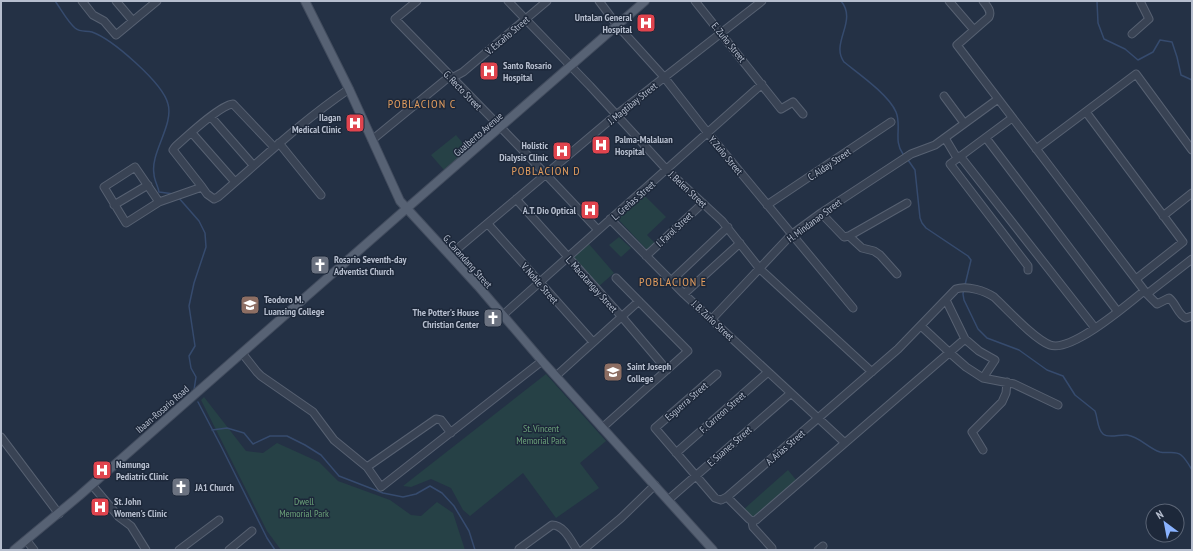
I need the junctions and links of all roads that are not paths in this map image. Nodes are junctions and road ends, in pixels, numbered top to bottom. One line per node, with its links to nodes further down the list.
1 (82, 1): 17 (street)
2 (116, 1): 17 (street)
3 (157, 1): 15 (street)
4 (305, 1): 26 (main road, G. Carandang Street)
5 (417, 1): 24 (street, G. Recto Street)
6 (508, 1): 16 (street, J. Belen Street)
7 (547, 1): 16 (street, V. Escaño Street)
8 (599, 1): 18 (street, Y. Zuño Street)
9 (646, 1): 18 (main road, Gualberto Avenue)
10 (695, 1): 20 (street, E. Zuño Street)
11 (762, 1): 20 (street, J. Magtibay Street)
12 (949, 1): 19 (street)
13 (983, 1): 19 (street)
14 (1140, 1): 21 (street)
15 (147, 4): 17 (street)
16 (526, 18): 22 (street, J. Belen Street); 24 (street, V. Escaño Street)
17 (133, 21)
18 (617, 25): 22 (main road, Gualberto Avenue); 23 (street, Y. Zuño Street)
19 (974, 30): 28 (street)
20 (722, 34): 23 (street, J. Magtibay Street); 25 (street, E. Zuño Street)
21 (1132, 34)
22 (570, 65): 31 (street, J. Belen Street); 36 (main road, Gualberto Avenue)
23 (664, 77): 31 (street, J. Magtibay Street); 37 (street, Y. Zuño Street)
24 (452, 78): 36 (street, G. Recto Street); 41 (street, V. Escaño Street)
25 (762, 84): 30 (street, E. Zuño Street); 37 (street, L. Greñas Street)
26 (349, 89): 41 (main road, G. Carandang Street); 42 (street)
27 (944, 96): 35 (street)
28 (998, 98): 33 (street); 35 (street, H. Mindanao Street)
29 (1086, 112): 43 (street); 44 (street); 62 (street)
30 (803, 114)
31 (616, 115): 47 (street, J. Belen Street); 48 (street, J. Magtibay Street)
32 (211, 117): 38 (street); 42 (street); 46 (street)
33 (1012, 118): 40 (street); 43 (street)
34 (891, 122): 59 (street, C. Alday Street)
35 (964, 123): 39 (street, H. Mindanao Street)
36 (500, 128): 48 (street, G. Recto Street); 60 (main road, Gualberto Avenue)
37 (707, 132): 47 (street, L. Greñas Street); 59 (street, Y. Zuño Street)
38 (192, 133): 49 (street); 51 (street)
39 (945, 138): 45 (street); 61 (street, H. Mindanao Street)
40 (986, 138): 45 (street); 87 (street)
41 (372, 140): 60 (main road, G. Carandang Street)
42 (276, 145): 46 (street); 53 (street)
43 (1036, 149): 78 (street)
44 (1192, 150)
45 (959, 157): 75 (street); 93 (street)
46 (253, 165): 49 (street)
47 (667, 170): 56 (street, J. Belen Street); 63 (street, L. Greñas Street)
48 (547, 174): 54 (street, J. Magtibay Street); 66 (street, G. Recto Street)
49 (235, 182): 51 (street)
50 (148, 185): 55 (street); 58 (street); 58 (street)
51 (202, 187): 55 (street)
52 (1192, 193): 62 (street)
53 (322, 195)
54 (516, 199): 64 (street, J. Magtibay Street); 72 (street, L. Macatangay Street)
55 (159, 202): 58 (street)
56 (703, 203): 65 (street, J. Belen Street); 71 (street, I. Farol Street)
57 (908, 203): 68 (street)
58 (114, 205)
59 (767, 205): 67 (street, Y. Zuño Street)
60 (406, 209): 70 (main road, G. Carandang Street); 80 (main road, Gualberto Avenue)
61 (820, 213): 67 (street, H. Mindanao Street); 68 (street)
62 (1163, 216): 78 (street)
63 (610, 219): 66 (street, L. Greñas Street); 71 (street, J. B. Zuño Street)
64 (488, 224): 70 (street, J. Magtibay Street); 81 (street, V. Noble Street)
65 (728, 227): 69 (street, J. Belen Street); 79 (street)
66 (598, 230): 72 (street, L. Greñas Street)
67 (791, 235): 74 (street, H. Mindanao Street); 86 (street, Y. Zuño Street)
68 (849, 236): 76 (street)
69 (740, 243): 74 (street, J. Belen Street); 83 (street)
70 (450, 255): 88 (main road, G. Carandang Street)
71 (646, 256): 79 (street, J. B. Zuño Street)
72 (568, 258): 81 (street, L. Greñas Street); 90 (street, L. Macatangay Street)
73 (1192, 259): 82 (street)
74 (760, 269): 91 (street, H. Mindanao Street); 101 (street, J. Belen Street)
75 (1028, 270)
76 (897, 274)
77 (616, 278): 85 (street)
78 (1136, 279): 82 (street)
79 (671, 280): 83 (street, J. B. Zuño Street)
80 (323, 283): 96 (main road, Ibaan-Rosario Road)
81 (540, 283): 88 (street, L. Greñas Street); 95 (street, V. Noble Street)
82 (1146, 292): 87 (street); 89 (street)
83 (684, 294): 91 (street, J. B. Zuño Street)
84 (946, 300): 92 (street, A. Arias Street); 93 (street, A. Arias Street); 94 (street)
85 (639, 301): 90 (street); 99 (street)
86 (853, 308)
87 (1118, 312): 93 (street)
88 (502, 315): 98 (main road, G. Carandang Street)
89 (1192, 316)
90 (622, 317): 95 (street); 99 (street, L. Macatangay Street)
91 (712, 319): 100 (street, J. B. Zuño Street)
92 (922, 326): 97 (street); 101 (street, A. Arias Street)
93 (1095, 328)
94 (965, 339): 97 (street); 104 (street)
95 (593, 342): 103 (street)
96 (242, 353): 115 (street); 117 (main road, Ibaan-Rosario Road)
97 (950, 353): 104 (street); 112 (street)
98 (542, 361): 103 (main road, G. Carandang Street); 110 (street)
99 (667, 370): 109 (street)
100 (768, 372): 106 (street, J. B. Zuño Street); 114 (street, F. Carreon Street)
101 (872, 372): 108 (street, A. Arias Street)
102 (717, 374): 114 (street, Esguerra Street)
103 (556, 376): 109 (main road, G. Carandang Street)
104 (983, 378): 105 (street)
105 (1007, 382): 107 (street); 113 (street)
106 (791, 393): 108 (street, J. B. Zuño Street); 116 (street, E. Suanes Street)
107 (1058, 405)
108 (818, 418): 112 (street, J. B. Zuño Street); 119 (street, A. Arias Street)
109 (602, 428): 118 (main road, G. Carandang Street)
110 (451, 433): 115 (street); 115 (street)
111 (1, 437): 121 (street)
112 (845, 443): 123 (street)
113 (983, 450)
114 (676, 453): 116 (street)
115 (367, 467)
116 (695, 476): 119 (street); 120 (street, E. Suanes Street)
117 (92, 485): 121 (main road, Ibaan-Rosario Road); 130 (street)
118 (655, 485): 120 (main road, G. Carandang Street); 134 (street)
119 (727, 497): 123 (street)
120 (668, 500): 135 (main road, G. Carandang Street)
121 (59, 514): 125 (main road, Ibaan-Rosario Road)
122 (218, 520): 131 (street)
123 (752, 521): 126 (street)
124 (252, 531): 132 (street)
125 (27, 540): 128 (main road, Ibaan-Rosario Road); 129 (street)
126 (772, 548)
127 (519, 549): 133 (street)
128 (14, 550)
129 (34, 550)
130 (146, 550)
131 (179, 550)
132 (229, 550)
133 (577, 550)
134 (583, 550)
135 (713, 550)

